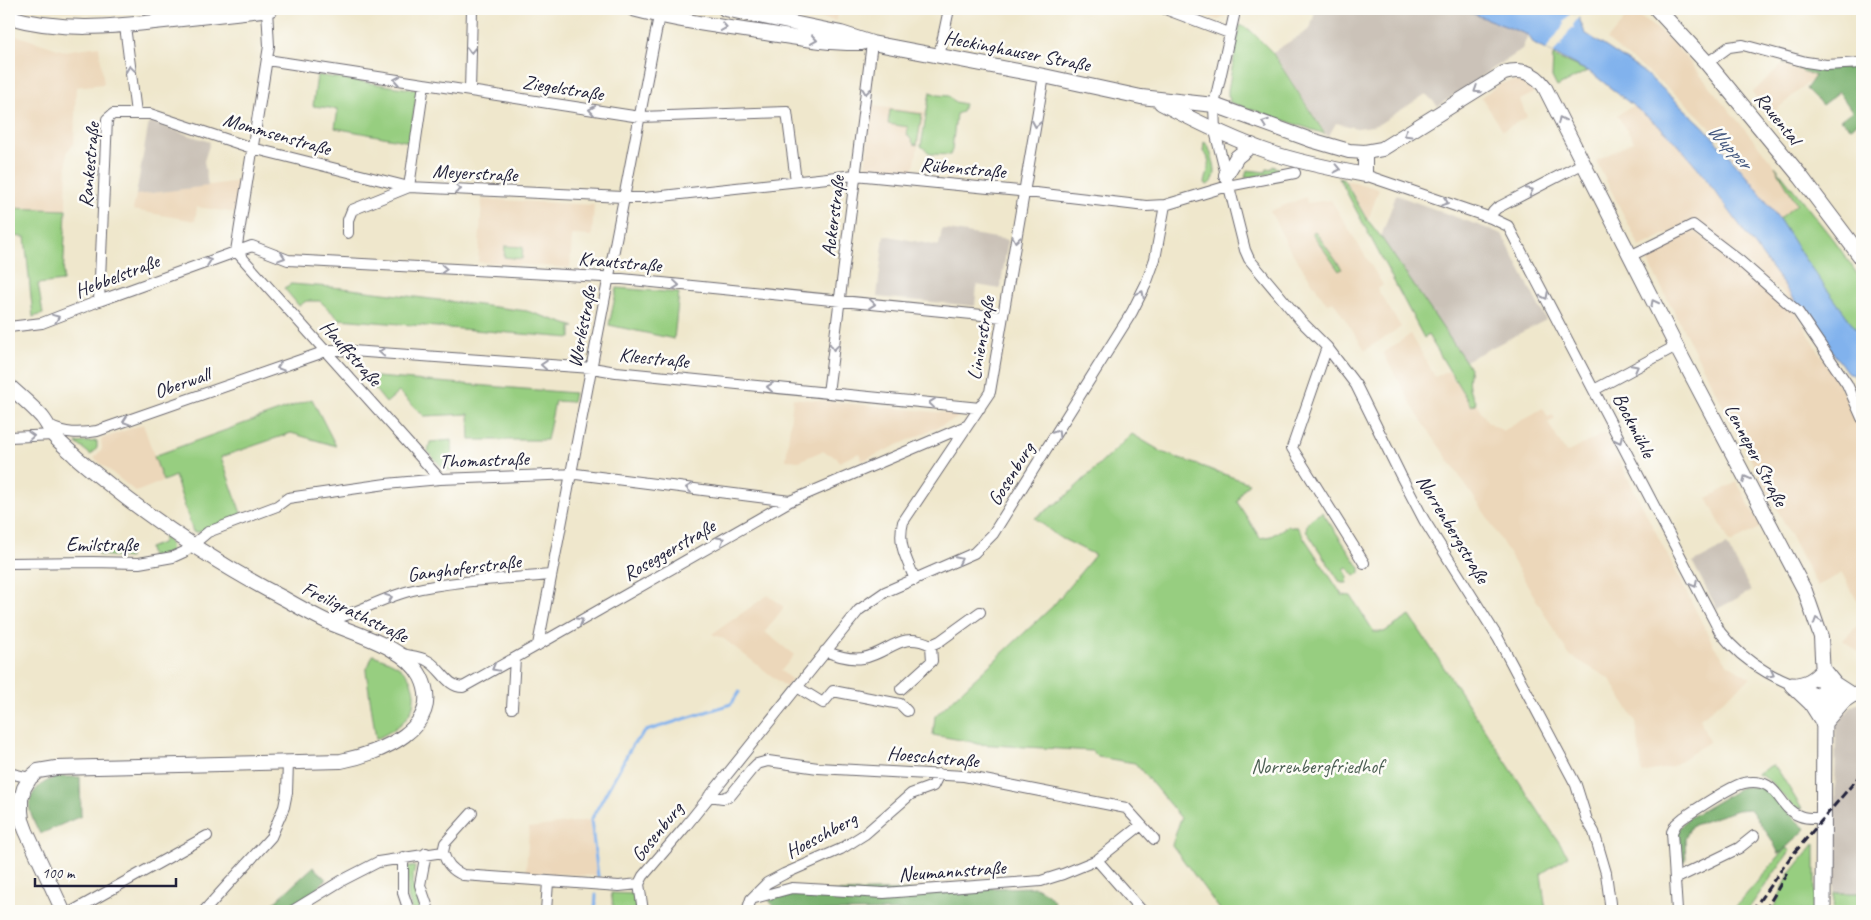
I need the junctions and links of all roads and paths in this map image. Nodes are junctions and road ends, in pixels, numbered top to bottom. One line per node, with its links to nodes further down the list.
1 (267, 9): 2 (main road); 10 (main road); 19 (street)
2 (271, 9)
3 (472, 9): 25 (street, one-way to 25)
4 (633, 9): 12 (main road, Heckinghauser Straße)
5 (725, 9): 11 (main road, Heckinghauser Straße)
6 (949, 9): 18 (street)
7 (1165, 9): 16 (street)
8 (1234, 9): 16 (street, Norrenbergstraße)
9 (1657, 9): 20 (main road, Rauental)
10 (206, 13): 14 (main road)
11 (770, 13): 15 (main road); 17 (main road, Heckinghauser Straße)
12 (659, 16): 15 (main road, Heckinghauser Straße, one-way to 15); 29 (street, Werléstraße)
13 (9, 17): 14 (main road)
14 (125, 26): 28 (street, one-way to 14)
15 (766, 33): 17 (main road, Heckinghauser Straße, one-way to 17)
16 (1229, 33): 27 (street, Norrenbergstraße)
17 (872, 42): 18 (main road, Heckinghauser Straße); 36 (street, Ackerstraße, one-way to 36)
18 (939, 56): 23 (main road, Heckinghauser Straße)
19 (267, 60): 24 (street, Ziegelstraße, one-way to 19); 32 (street)
20 (1707, 63): 21 (street); 48 (main road, Rauental)
21 (1862, 63)
22 (1508, 71): 33 (main road, Heckinghauser Straße, one-way to 33); 34 (main road, Lenneper Straße, one-way to 22)
23 (1044, 76): 26 (main road, Heckinghauser Straße); 41 (street, Linienstraße, one-way to 41)
24 (424, 84): 25 (street, Ziegelstraße); 40 (street)
25 (470, 91): 29 (street, Ziegelstraße, one-way to 25)
26 (1154, 99): 27 (main road, Heckinghauser Straße); 30 (main road, Heckinghauser Straße)
27 (1214, 105): 30 (street, Norrenbergstraße); 33 (main road, Heckinghauser Straße, one-way to 27)
28 (136, 113): 32 (street, Mommsenstraße); 50 (street, Rankestraße)
29 (640, 117): 38 (street, Ziegelstraße); 42 (street, Werléstraße)
30 (1215, 131): 31 (main road, Heckinghauser Straße); 39 (street, Norrenbergstraße)
31 (1252, 146): 37 (main road, Heckinghauser Straße, one-way to 37); 39 (main road)
32 (252, 148): 40 (street, Mommsenstraße); 46 (street)
33 (1365, 152): 37 (main road)
34 (1582, 164): 44 (street, one-way to 34); 47 (main road, Lenneper Straße)
35 (1295, 173): 39 (street, Rübenstraße)
36 (856, 175): 38 (street, Rübenstraße); 41 (street, Rübenstraße); 51 (street, Ackerstraße)
37 (1365, 175): 44 (street, Bockmühle, one-way to 44)
38 (796, 181): 42 (street, Rübenstraße)
39 (1227, 181): 43 (street, Rübenstraße); 55 (street, Norrenbergstraße)
40 (409, 187): 42 (street, Meyerstraße, one-way to 42); 45 (street, Meyerstraße)
41 (1025, 192): 43 (street, Rübenstraße); 52 (street, Linienstraße, one-way to 52)
42 (625, 198): 49 (street, Werléstraße)
43 (1165, 205): 73 (street, Gosenburg, one-way to 43)
44 (1491, 218): 59 (street, Bockmühle, one-way to 59)
45 (348, 233)
46 (236, 251): 49 (street, Krautstraße, one-way to 49); 50 (street, Hebbelstraße, one-way to 46); 56 (street, Hauffstraße)
47 (1630, 256): 54 (main road, Lenneper Straße, one-way to 47); 62 (street)
48 (1862, 258)
49 (610, 278): 51 (street, Krautstraße, one-way to 51); 57 (street, Werléstraße)
50 (99, 300): 53 (street, Hebbelstraße, one-way to 50)
51 (840, 301): 52 (street, Krautstraße, one-way to 52); 60 (street, Ackerstraße, one-way to 60)
52 (1002, 317): 61 (street, Linienstraße)
53 (9, 327)
54 (1676, 346): 59 (street, one-way to 54); 81 (main road, Lenneper Straße, one-way to 54)
55 (1327, 348): 71 (street); 119 (street, Norrenbergstraße)
56 (325, 350): 57 (street, Kleestraße, one-way to 56); 64 (street, Oberwall, one-way to 64); 67 (street, Hauffstraße)
57 (592, 368): 60 (street, Kleestraße, one-way to 57); 66 (street, Werléstraße)
58 (9, 386): 64 (main road, Freiligrathstraße)
59 (1594, 390): 82 (street, Bockmühle, one-way to 82)
60 (828, 393): 61 (street, Kleestraße, one-way to 60)
61 (980, 408): 63 (street, Linienstraße)
62 (1862, 418)
63 (966, 426): 68 (street, Roseggerstraße); 73 (street, Linienstraße)
64 (51, 431): 65 (street, Oberwall, one-way to 64); 69 (main road, Freiligrathstraße)
65 (9, 437)
66 (571, 475): 67 (street, Thomastraße); 68 (street, Thomastraße, one-way to 66); 72 (street, Werléstraße)
67 (440, 479): 69 (street, Thomastraße)
68 (790, 500): 76 (street, Roseggerstraße, one-way to 68)
69 (192, 545): 70 (street, Emilstraße); 75 (main road, Freiligrathstraße)
70 (9, 563)
71 (1364, 563)
72 (551, 575): 75 (street, Ganghoferstraße, one-way to 72); 76 (street, Werléstraße)
73 (915, 580): 78 (street, Gosenburg)
74 (980, 612): 77 (street)
75 (327, 621): 79 (main road, Freiligrathstraße)
76 (538, 645): 80 (street, Roseggerstraße)
77 (931, 645): 78 (street); 84 (street)
78 (825, 651): 83 (street, Gosenburg)
79 (401, 654): 80 (street, Roseggerstraße, one-way to 79); 90 (main road, Freiligrathstraße)
80 (515, 658): 87 (street)
81 (1824, 669): 82 (main road); 85 (main road); 86 (main road, Lenneper Straße)
82 (1792, 685): 86 (street, Bockmühle); 89 (main road)
83 (797, 687): 88 (street); 94 (street, Gosenburg)
84 (901, 689)
85 (1857, 694): 86 (main road, Bockmühle); 89 (main road)
86 (1824, 696): 89 (main road, Lenneper Straße)
87 (512, 708)
88 (907, 711)
89 (1824, 724): 96 (main road, Lenneper Straße)
90 (288, 763): 93 (main road, Freiligrathstraße); 111 (street)
91 (9, 773): 93 (street)
92 (939, 774): 94 (street, Hoeschstraße); 97 (street, Hoeschstraße); 108 (street, Hoeschberg)
93 (30, 778): 109 (main road)
94 (709, 796): 107 (street, Gosenburg)
95 (472, 813): 101 (street)
96 (1823, 818): 105 (street); 121 (main road, Lenneper Straße)
97 (1142, 825): 100 (street, Hoeschstraße); 104 (street, Neumannstraße)
98 (207, 836): 110 (street)
99 (1754, 836): 105 (street)
100 (1154, 839)
101 (443, 852): 102 (street); 106 (street, Gosenburg)
102 (426, 853): 103 (street); 114 (street)
103 (403, 857): 112 (street); 113 (street)
104 (1097, 860): 108 (street, Neumannstraße); 118 (street)
105 (1675, 880): 120 (street)
106 (548, 882): 107 (street, Gosenburg); 115 (street)
107 (639, 884): 116 (street)
108 (751, 899): 117 (street, Hoeschberg)
109 (63, 911)
110 (73, 911)
111 (204, 911)
112 (292, 911)
113 (410, 911)
114 (430, 911)
115 (546, 911)
116 (643, 911)
117 (747, 911)
118 (1142, 911)
119 (1611, 911)
120 (1677, 911)
121 (1824, 911)

